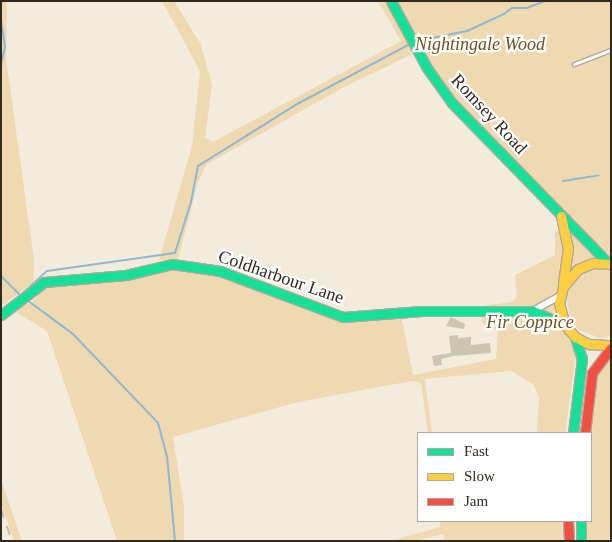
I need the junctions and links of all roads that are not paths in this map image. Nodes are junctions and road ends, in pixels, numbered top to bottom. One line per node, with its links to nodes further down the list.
1 (390, 1): 4 (main road, Romsey Road)
2 (611, 50): 3 (lane)
3 (574, 64)
4 (561, 213): 5 (main road, Romsey Road); 6 (main road)
5 (609, 263): 6 (main road)
6 (562, 291): 7 (street, Coldharbour Lane); 9 (main road)
7 (533, 311): 8 (main road, Coldharbour Lane); 9 (main road, Coldharbour Lane)
8 (1, 315)
9 (564, 325): 10 (main road)
10 (576, 337): 11 (main road); 12 (main road)
11 (611, 347): 13 (main road)
12 (574, 432)
13 (586, 432)
14 (568, 522): 16 (main road)
15 (581, 522): 17 (main road)
16 (569, 541)
17 (581, 541)

